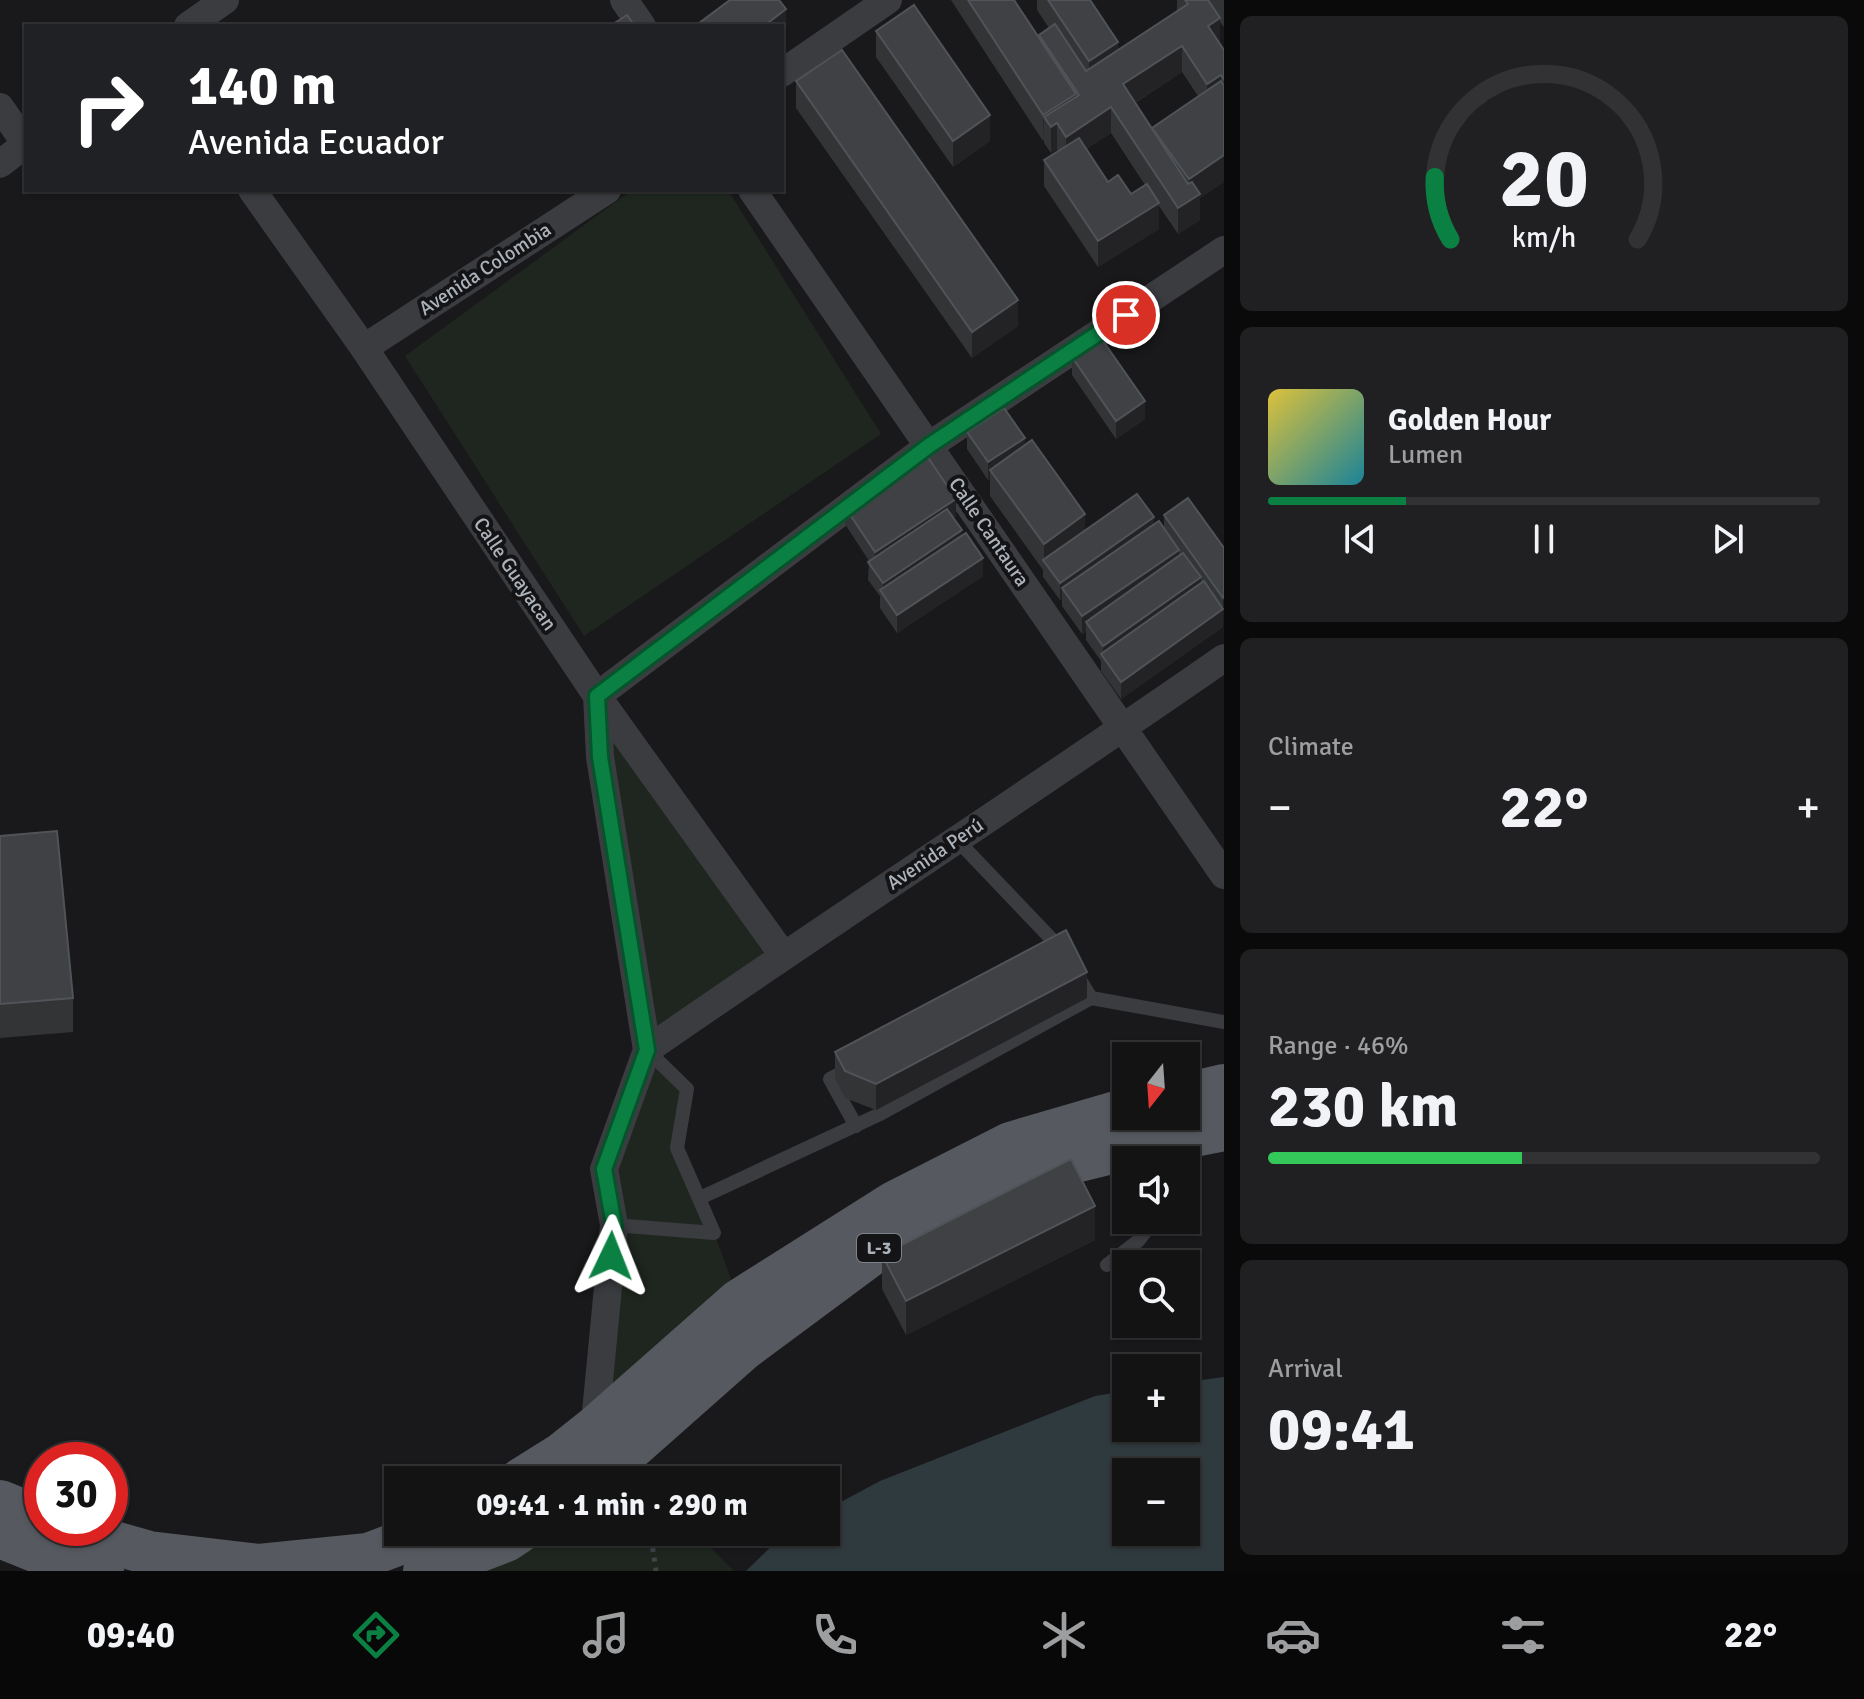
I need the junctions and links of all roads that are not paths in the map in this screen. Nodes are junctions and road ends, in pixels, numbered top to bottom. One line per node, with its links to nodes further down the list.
1 (225, 0): 4 (street)
2 (624, 0): 5 (street)
3 (888, 0): 6 (street)
4 (191, 24)
5 (641, 24)
6 (784, 72)
7 (0, 107): 8 (street)
8 (24, 141)
9 (24, 146): 10 (street)
10 (0, 164)
11 (253, 192): 15 (street, Calle Guayacan)
12 (604, 192): 15 (street, Avenida Colombia)
13 (753, 192): 16 (street, Calle Cantaura)
14 (1224, 250): 16 (street)
15 (364, 348): 18 (street, Calle Guayacan)
16 (930, 445): 18 (street); 19 (street, Calle Cantaura)
17 (1224, 658): 19 (street, Avenida Perú)
18 (597, 696): 22 (street, Calle Guayacan); 27 (street)
19 (1123, 728): 20 (street, Avenida Perú); 21 (street, Calle Cantaura)
20 (957, 840): 22 (street, Avenida Perú); 23 (lane)
21 (1224, 875)
22 (783, 955): 27 (street, Avenida Perú)
23 (1067, 955): 24 (lane); 25 (lane)
24 (1053, 963)
25 (1091, 998): 26 (lane); 32 (lane)
26 (1224, 1022)
27 (647, 1050): 36 (lane); 37 (street)
28 (858, 1064): 32 (lane)
29 (1224, 1086): 30 (main road)
30 (1200, 1092)
31 (1112, 1114): 40 (main road, L-3)
32 (856, 1126): 36 (lane)
33 (1224, 1129): 34 (main road, L-3)
34 (1171, 1146)
35 (1112, 1159): 43 (main road, L-3)
36 (700, 1198): 37 (lane)
37 (614, 1225): 40 (street)
38 (1143, 1234): 39 (lane)
39 (1107, 1265)
40 (595, 1428): 41 (main road, L-3); 42 (street)
41 (543, 1466)
42 (593, 1466)
43 (608, 1466)
44 (0, 1494): 46 (street)
45 (0, 1502): 47 (main road)
46 (24, 1508)
47 (24, 1511)
48 (0, 1536): 52 (main road)
49 (125, 1546): 50 (main road)
50 (392, 1546)
51 (490, 1546): 53 (main road)
52 (102, 1571)
53 (425, 1571)

